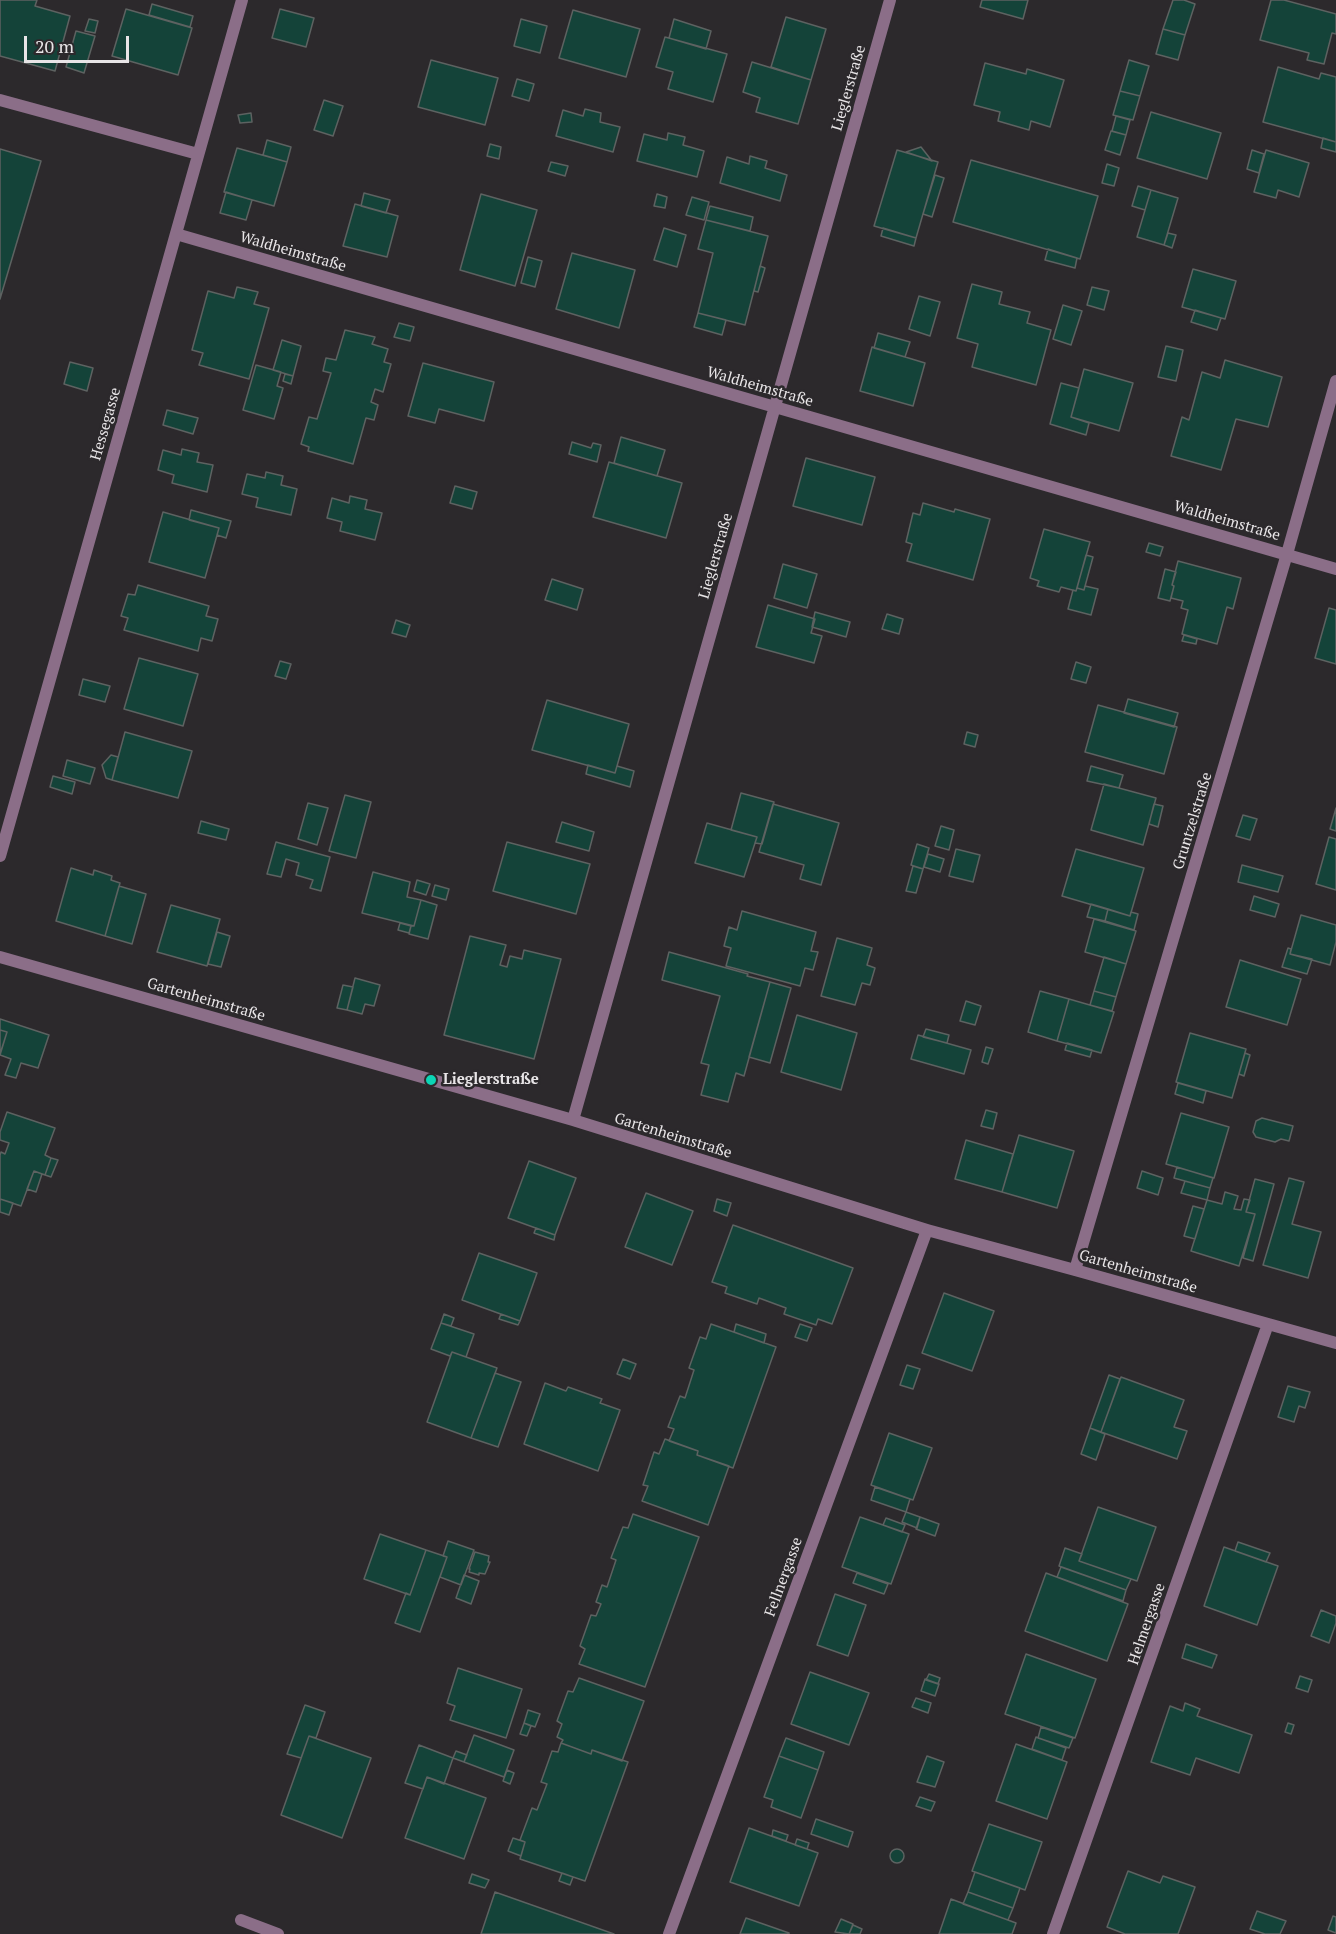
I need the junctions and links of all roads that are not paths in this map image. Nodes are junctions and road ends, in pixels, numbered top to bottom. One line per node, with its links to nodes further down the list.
1 (242, 0): 4 (street, Hessegasse)
2 (890, 0): 7 (street, Lieglerstraße)
3 (0, 100): 4 (street)
4 (198, 154): 5 (street, Hessegasse)
5 (176, 234): 7 (street, Waldheimstraße); 10 (street, Hessegasse)
6 (1336, 381): 8 (street, Gruntzelstraße)
7 (774, 407): 8 (street, Waldheimstraße); 12 (street, Lieglerstraße)
8 (1287, 555): 9 (street, Waldheimstraße); 14 (street, Gruntzelstraße)
9 (1336, 568)
10 (0, 856)
11 (0, 957): 12 (street, Gartenheimstraße)
12 (573, 1120): 13 (street, Gartenheimstraße)
13 (927, 1230): 14 (street, Gartenheimstraße); 19 (street, Fellnergasse)
14 (1075, 1270): 15 (street, Gartenheimstraße)
15 (1268, 1324): 16 (street, Gartenheimstraße); 20 (street, Helmergasse)
16 (1336, 1343)
17 (241, 1920): 18 (street)
18 (278, 1934)
19 (669, 1934)
20 (1053, 1934)

